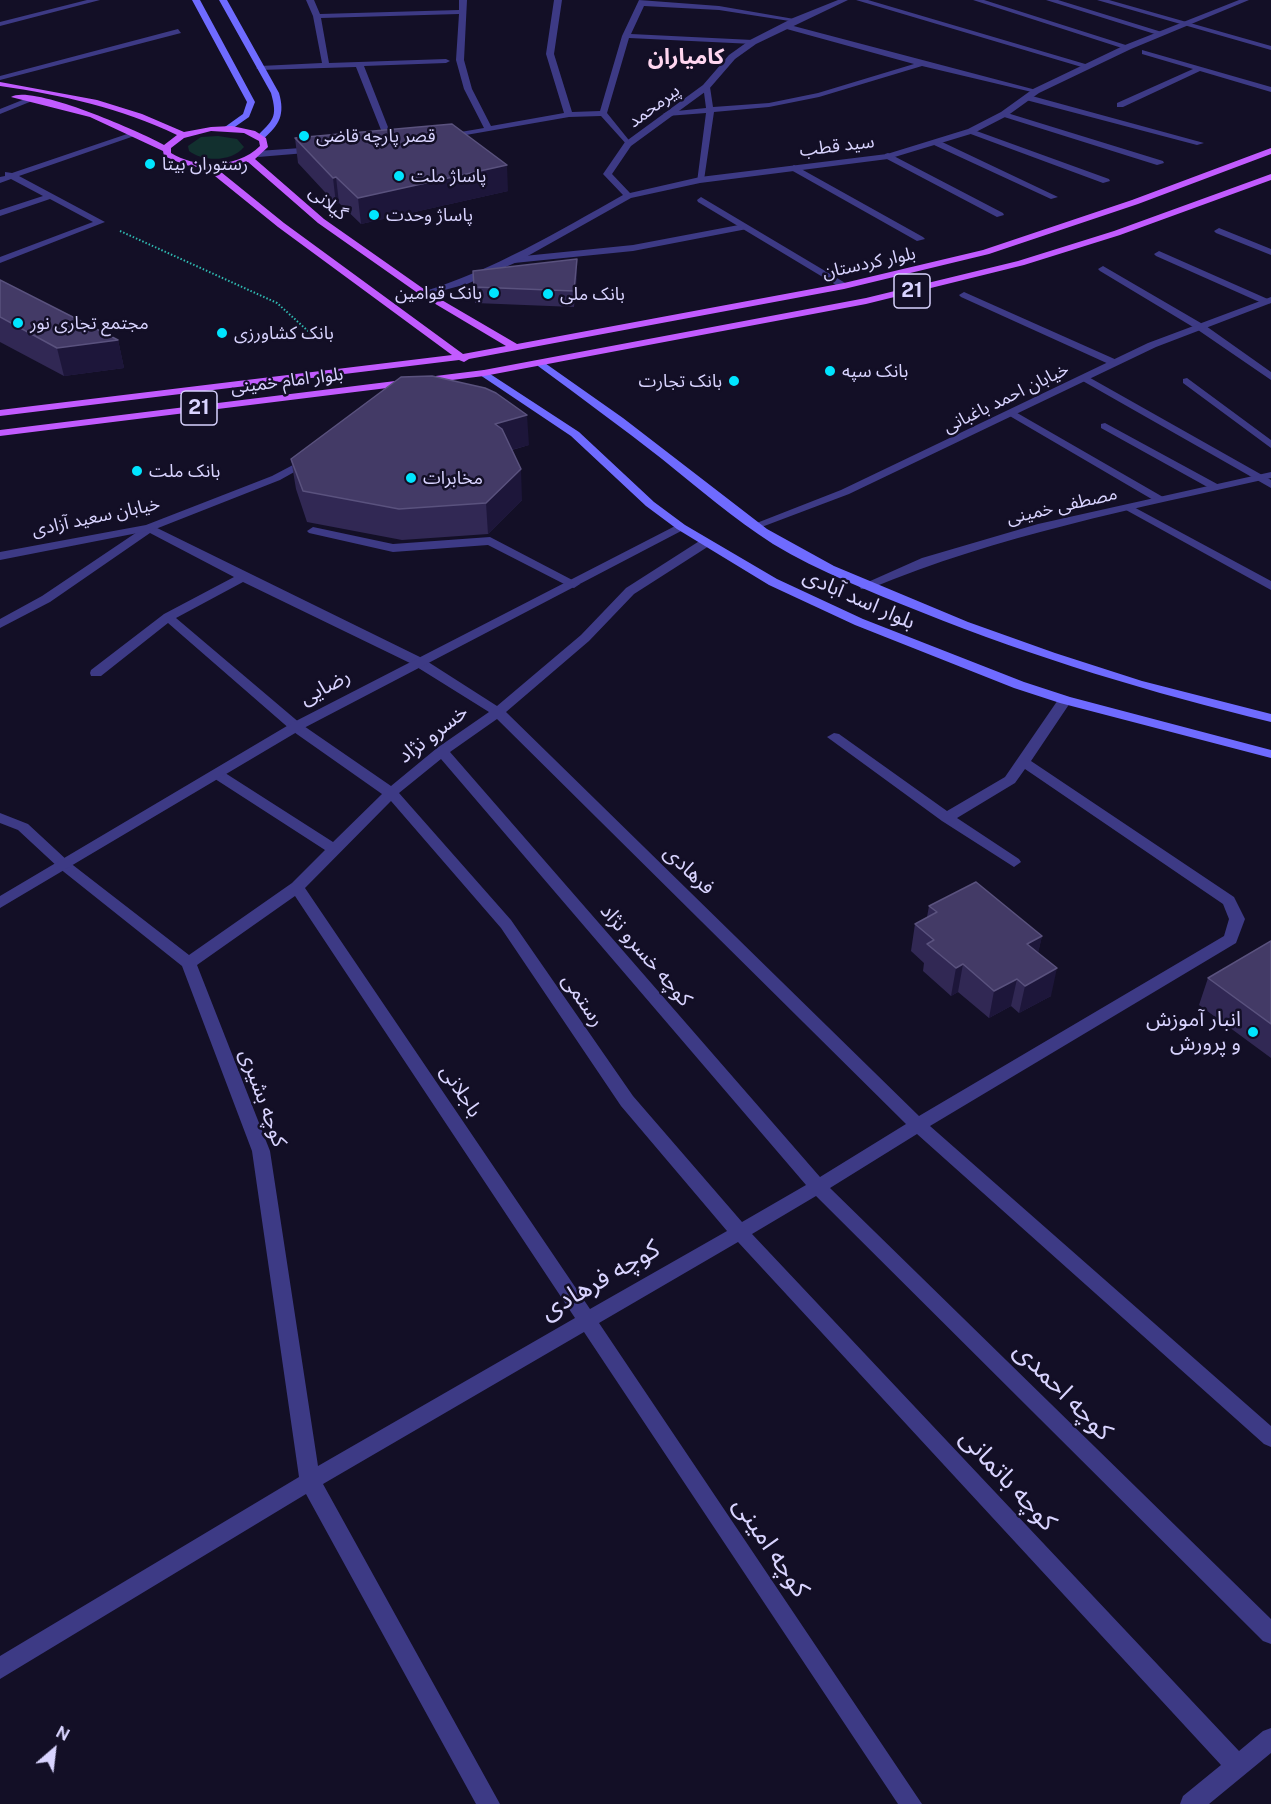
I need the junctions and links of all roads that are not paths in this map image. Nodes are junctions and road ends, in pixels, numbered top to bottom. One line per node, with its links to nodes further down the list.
1 (96, 0): 17 (street)
2 (196, 0): 49 (main road)
3 (223, 0): 32 (main road)
4 (310, 0): 15 (street)
5 (463, 0): 14 (street)
6 (558, 0): 48 (street)
7 (844, 0): 16 (street, پیرمحمد)
8 (860, 0): 31 (street)
9 (977, 0): 24 (street)
10 (1050, 0): 21 (street)
11 (1101, 0): 18 (street)
12 (1244, 0): 18 (street, سید قطب)
13 (642, 2): 16 (street); 22 (street)
14 (463, 12): 15 (street); 50 (street)
15 (316, 16): 30 (street)
16 (796, 20): 19 (street, پیرمحمد)
17 (0, 24)
18 (1183, 25): 21 (street, سید قطب); 25 (street)
19 (786, 26): 23 (street, پیرمحمد); 29 (street)
20 (178, 31): 34 (street)
21 (1161, 33): 24 (street, سید قطب)
22 (626, 36): 23 (street); 45 (street)
23 (753, 42): 36 (street, پیرمحمد)
24 (1128, 47): 31 (street, سید قطب)
25 (1271, 48)
26 (1145, 52): 33 (street)
27 (446, 61): 28 (street)
28 (359, 64): 30 (street); 60 (street)
29 (922, 64): 38 (street); 43 (street)
30 (326, 65): 32 (street)
31 (1088, 66): 38 (street, سید قطب)
32 (260, 68): 54 (main road)
33 (1201, 68): 37 (street); 42 (street)
34 (0, 78)
35 (0, 84): 53 (main road)
36 (706, 87): 43 (street); 46 (street, پیرمحمد)
37 (1271, 90)
38 (1036, 91): 40 (street, سید قطب)
39 (0, 95): 41 (main road)
40 (1029, 98): 47 (street, سید قطب); 58 (street)
41 (33, 99): 44 (street); 52 (main road)
42 (1120, 105)
43 (710, 111): 46 (street); 74 (street)
44 (0, 112)
45 (603, 113): 48 (street); 59 (street)
46 (667, 114): 59 (street, پیرمحمد)
47 (1004, 114): 51 (street, سید قطب); 67 (street)
48 (569, 115): 50 (street)
49 (226, 129): 53 (main road); 54 (main road)
50 (489, 130): 55 (street)
51 (971, 131): 57 (street, سید قطب); 75 (street)
52 (136, 134): 62 (main road); 71 (street)
53 (184, 135): 62 (main road)
54 (260, 137): 65 (main road)
55 (434, 138)
56 (402, 143): 60 (street)
57 (937, 143): 66 (street, سید قطب); 78 (street)
58 (1200, 143)
59 (628, 144): 77 (street, پیرمحمد)
60 (391, 145): 61 (street)
61 (380, 146)
62 (166, 149): 68 (main road)
63 (324, 149): 65 (street)
64 (1271, 150): 90 (main road, بلوار کردستان)
65 (254, 156): 68 (main road); 91 (main road, گیلانی)
66 (888, 156): 69 (street, سید قطب); 81 (street)
67 (1160, 163)
68 (208, 166): 96 (main road)
69 (794, 168): 74 (street, سید قطب); 84 (street)
70 (0, 171): 71 (street)
71 (12, 176): 73 (street); 76 (street)
72 (1271, 177): 98 (main road, بلوار کردستان / 21)
73 (0, 180)
74 (700, 180): 77 (street, سید قطب)
75 (1106, 181)
76 (51, 196): 80 (street); 87 (street)
77 (628, 196): 88 (street, سید قطب)
78 (1054, 197)
79 (701, 200): 82 (street)
80 (0, 213)
81 (1000, 215)
82 (744, 227): 88 (street); 90 (street)
83 (1219, 231): 85 (street)
84 (920, 239)
85 (1271, 252)
86 (1159, 254): 93 (street)
87 (0, 260)
88 (514, 260): 91 (street, سید قطب)
89 (1103, 269): 94 (street)
90 (844, 286): 95 (main road, بلوار کردستان)
91 (425, 294): 95 (main road, گیلانی)
92 (964, 295): 97 (street)
93 (1269, 301): 94 (street, خیابان احمد باغبانی)
94 (1202, 328): 97 (street, خیابان احمد باغبانی); 100 (street)
95 (515, 346): 96 (main road, بلوار کردستان); 98 (main road, گیلانی)
96 (461, 357): 99 (main road); 103 (main road, بلوار امام خمینی)
97 (1115, 363): 101 (street, خیابان احمد باغبانی)
98 (542, 364): 99 (main road, بلوار امام خمینی / 21); 114 (main road, بلوار اسد آبادی)
99 (484, 373): 106 (main road, بلوار امام خمینی / 21); 115 (main road, بلوار اسد آبادی)
100 (1271, 377)
101 (1085, 378): 104 (street, خیابان احمد باغبانی); 109 (street)
102 (1187, 381): 107 (street)
103 (0, 413)
104 (1012, 413): 112 (street); 114 (street, خیابان احمد باغبانی)
105 (1105, 426): 111 (street)
106 (0, 433)
107 (1271, 445)
108 (317, 454): 116 (street, خیابان سعید آزادی)
109 (1265, 477): 110 (street); 111 (street, مصطفی خمینی)
110 (1271, 485)
111 (1215, 487): 112 (street, مصطفی خمینی)
112 (1159, 500): 113 (street, مصطفی خمینی)
113 (1130, 508): 122 (street, مصطفی خمینی); 123 (street)
114 (755, 526): 122 (main road, بلوار اسد آبادی)
115 (681, 527): 118 (main road, بلوار اسد آبادی); 121 (street, رضایی)
116 (149, 528): 119 (street, خیابان سعید آزادی); 120 (street, فرهادی); 125 (street)
117 (313, 531): 121 (street)
118 (705, 543): 128 (main road, بلوار اسد آبادی); 129 (street, خسرو نژاد)
119 (0, 556)
120 (243, 577): 124 (street); 126 (street, فرهادی)
121 (574, 584): 126 (street, رضایی)
122 (865, 586): 130 (main road, بلوار اسد آبادی)
123 (1271, 586)
124 (168, 617): 127 (street); 131 (street, رستمی)
125 (0, 624)
126 (417, 662): 129 (street, فرهادی); 131 (street, رضایی)
127 (96, 673)
128 (1065, 700): 134 (main road, بلوار اسد آبادی); 135 (street)
129 (498, 712): 133 (street, خسرو نژاد); 146 (street, فرهادی)
130 (1271, 718)
131 (296, 727): 136 (street, رضایی); 137 (street, رستمی)
132 (834, 737): 139 (street)
133 (442, 751): 137 (street, خسرو نژاد); 147 (street, کوچه خسرو نژاد)
134 (1271, 754)
135 (1023, 762): 139 (street); 146 (street, کوچه فرهادی)
136 (217, 774): 140 (street); 142 (street, رضایی)
137 (391, 793): 140 (street, خسرو نژاد); 148 (street, رستمی)
138 (0, 818): 142 (street)
139 (947, 818): 141 (street)
140 (333, 849): 143 (street, خسرو نژاد)
141 (1014, 862)
142 (64, 865): 144 (street, رضایی); 145 (street)
143 (297, 887): 145 (street, خسرو نژاد); 149 (street, باجلانی)
144 (0, 903)
145 (189, 963): 151 (street, کوچه بشیری)
146 (918, 1125): 147 (street, کوچه فرهادی); 150 (street, فرهادی)
147 (818, 1187): 148 (street, کوچه فرهادی); 152 (street, کوچه احمدی)
148 (739, 1232): 149 (street, کوچه فرهادی); 155 (street, کوچه باتمانی)
149 (586, 1321): 151 (street, کوچه فرهادی); 157 (street, کوچه امینی)
150 (1271, 1438)
151 (310, 1481): 153 (street, کوچه فرهادی); 156 (street)
152 (1271, 1634)
153 (0, 1668)
154 (1271, 1739): 155 (street)
155 (1238, 1765): 158 (street)
156 (489, 1804)
157 (911, 1804)
158 (1191, 1804)

